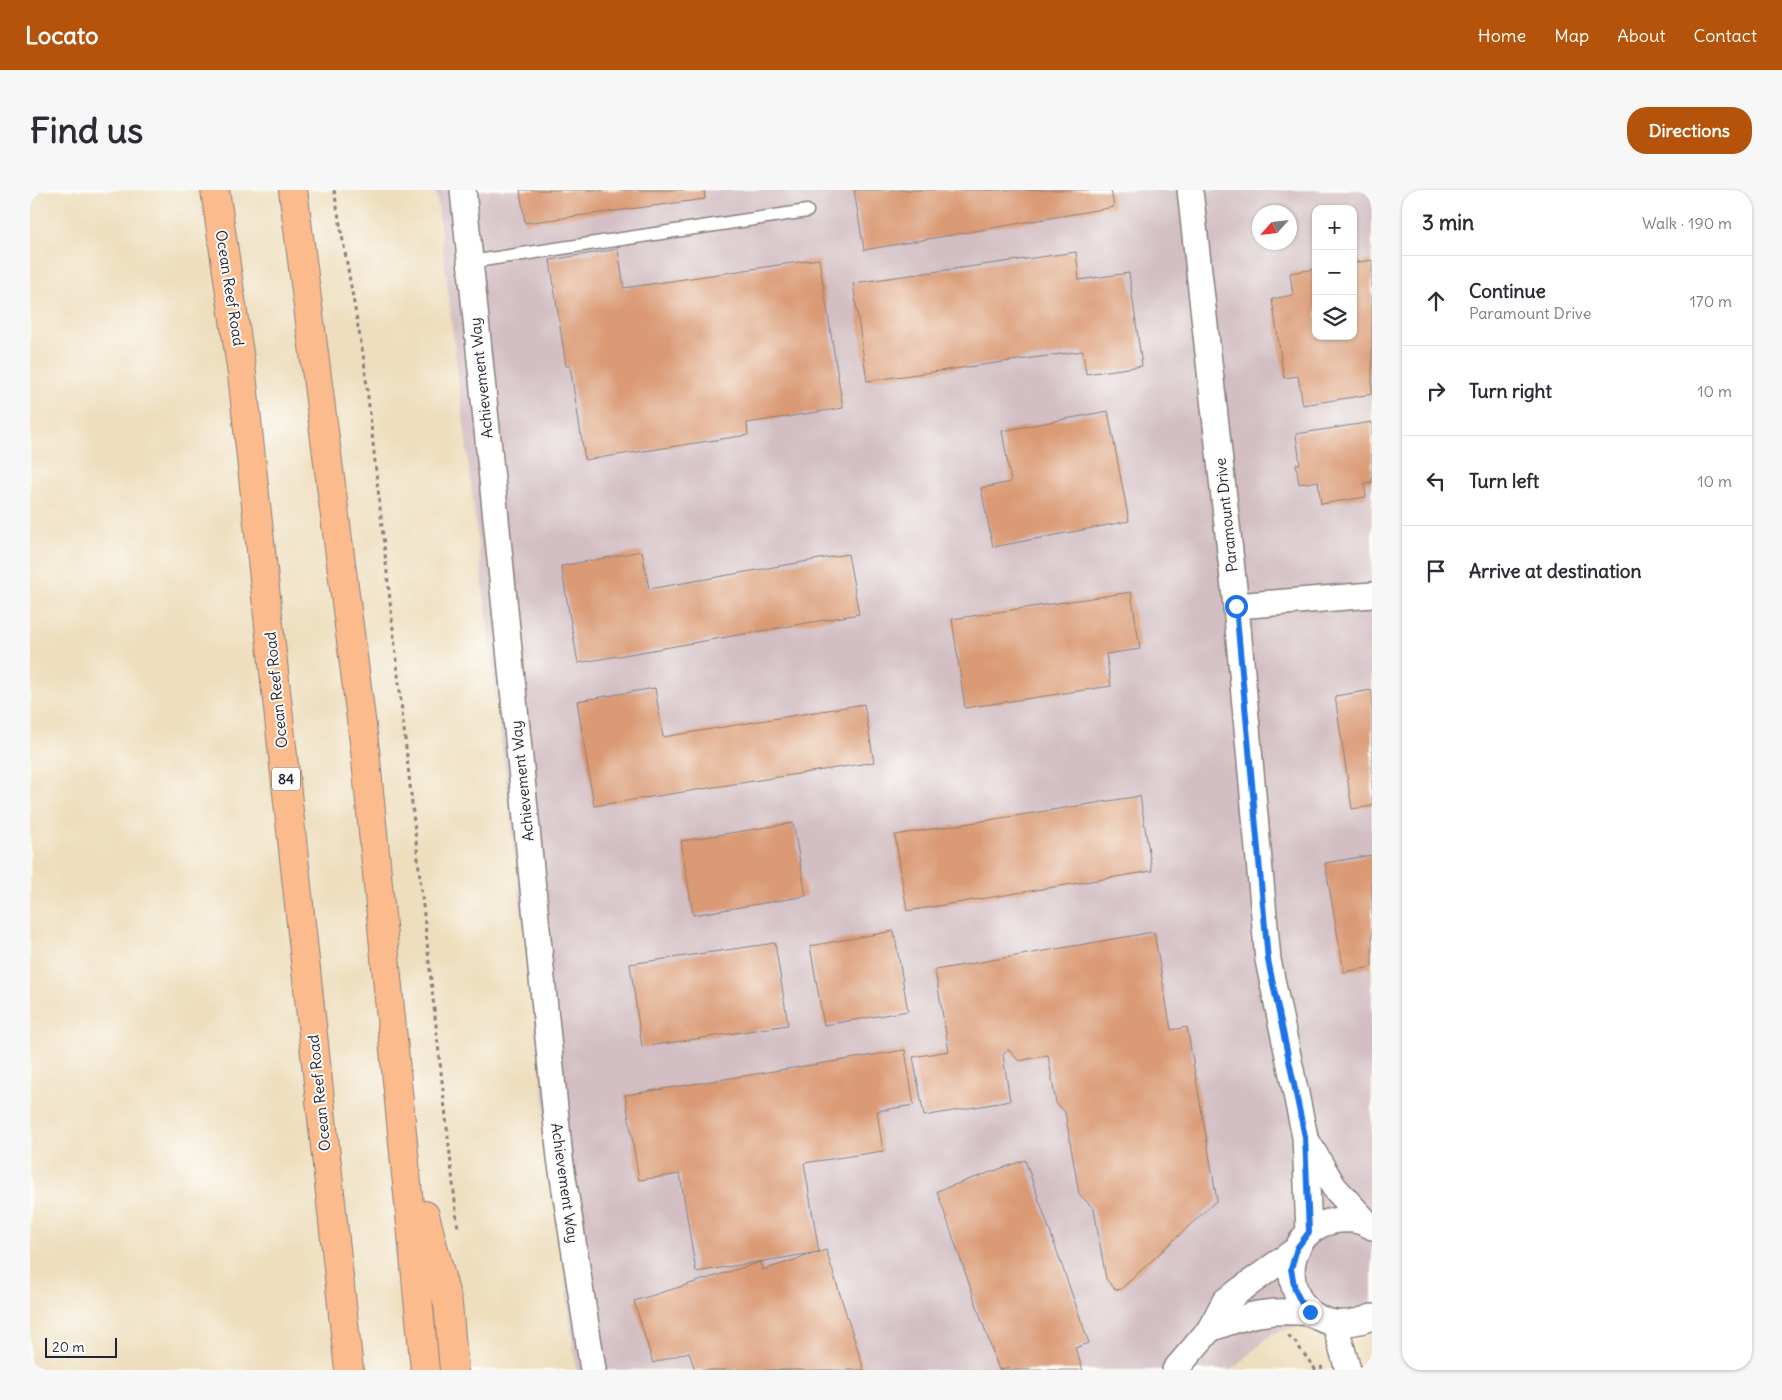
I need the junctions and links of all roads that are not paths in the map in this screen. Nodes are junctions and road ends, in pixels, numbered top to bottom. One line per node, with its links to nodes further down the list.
1 (215, 190): 18 (main road, Ocean Reef Road / 84)
2 (293, 190): 9 (main road)
3 (463, 190): 6 (street, Achievement Way)
4 (1190, 190): 8 (street, Paramount Drive)
5 (808, 211): 6 (lane)
6 (470, 262): 21 (street, Achievement Way)
7 (1372, 595): 8 (street)
8 (1236, 606): 10 (street, Paramount Drive)
9 (404, 1134): 19 (main road); 20 (main road)
10 (1305, 1137): 11 (street, Paramount Drive); 12 (street, Paramount Drive)
11 (1370, 1226): 12 (street)
12 (1303, 1240): 13 (street, Paramount Drive); 16 (street)
13 (1310, 1312): 15 (street); 16 (street)
14 (1372, 1317): 15 (street)
15 (1335, 1324): 17 (street)
16 (1210, 1329): 22 (street)
17 (1347, 1366)
18 (349, 1370)
19 (425, 1370)
20 (454, 1370)
21 (593, 1370)
22 (1175, 1370)

